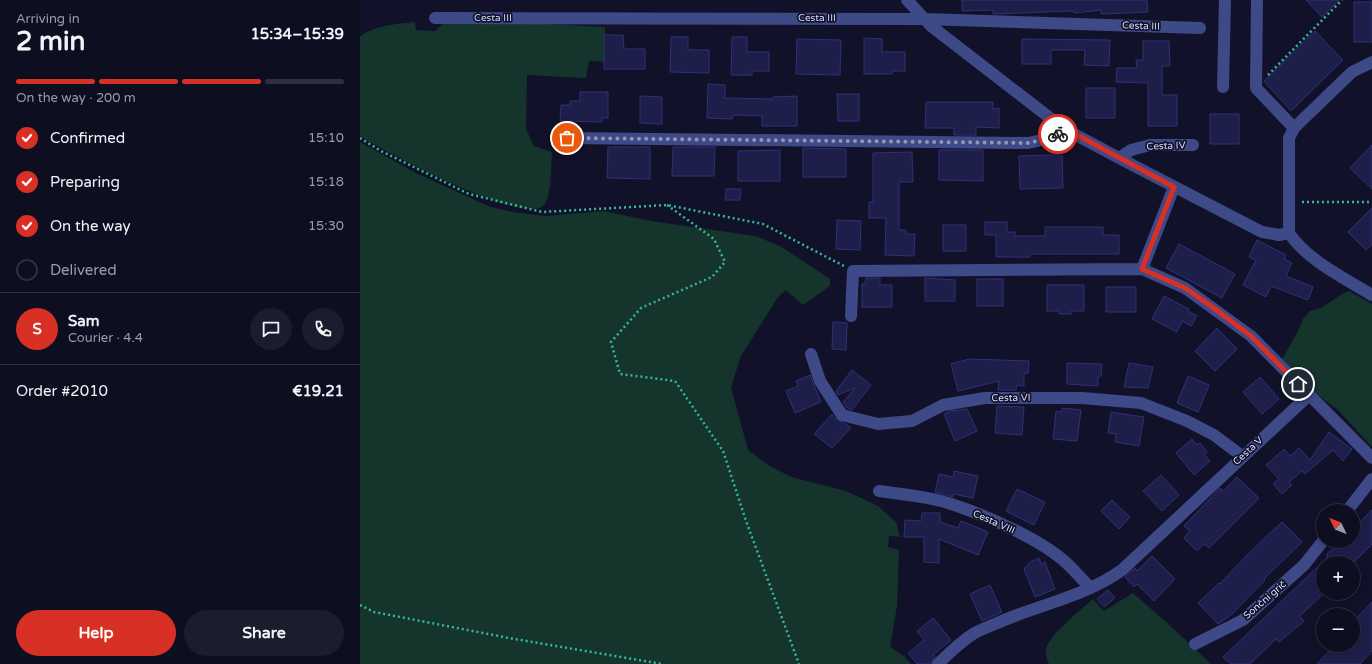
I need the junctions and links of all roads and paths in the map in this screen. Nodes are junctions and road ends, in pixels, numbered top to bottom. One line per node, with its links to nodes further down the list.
1 (907, 0): 6 (street)
2 (1224, 0): 9 (street)
3 (1257, 0): 10 (street)
4 (1342, 0): 10 (path)
5 (435, 18): 6 (street, Cesta III)
6 (924, 19): 7 (street, Cesta III); 11 (street)
7 (1200, 28)
8 (1372, 62): 12 (street)
9 (1223, 87)
10 (1256, 88): 12 (street)
11 (1064, 128): 14 (street); 16 (street)
12 (1294, 128): 18 (street)
13 (360, 138): 20 (path)
14 (567, 138)
15 (1193, 145): 16 (street, Cesta IV)
16 (1119, 158): 17 (street)
17 (1174, 187): 21 (street); 22 (street)
18 (1289, 202): 19 (path); 21 (street)
19 (1372, 202)
20 (667, 205): 23 (path); 38 (path)
21 (1289, 233): 24 (street)
22 (1142, 269): 23 (street); 27 (street)
23 (853, 271): 25 (street)
24 (1372, 295)
25 (851, 316)
26 (811, 354): 28 (street, Cesta VI)
27 (1308, 395): 28 (street, Cesta V); 29 (street)
28 (1242, 456): 34 (street, Cesta V)
29 (1372, 458)
30 (1372, 479): 32 (street)
31 (879, 491): 34 (street, Cesta VIII)
32 (1352, 504)
33 (1317, 548): 36 (street, Sončni grič)
34 (1090, 588): 39 (street, Cesta V)
35 (360, 605): 37 (path)
36 (1195, 644)
37 (662, 664)
38 (799, 664)
39 (938, 664)

